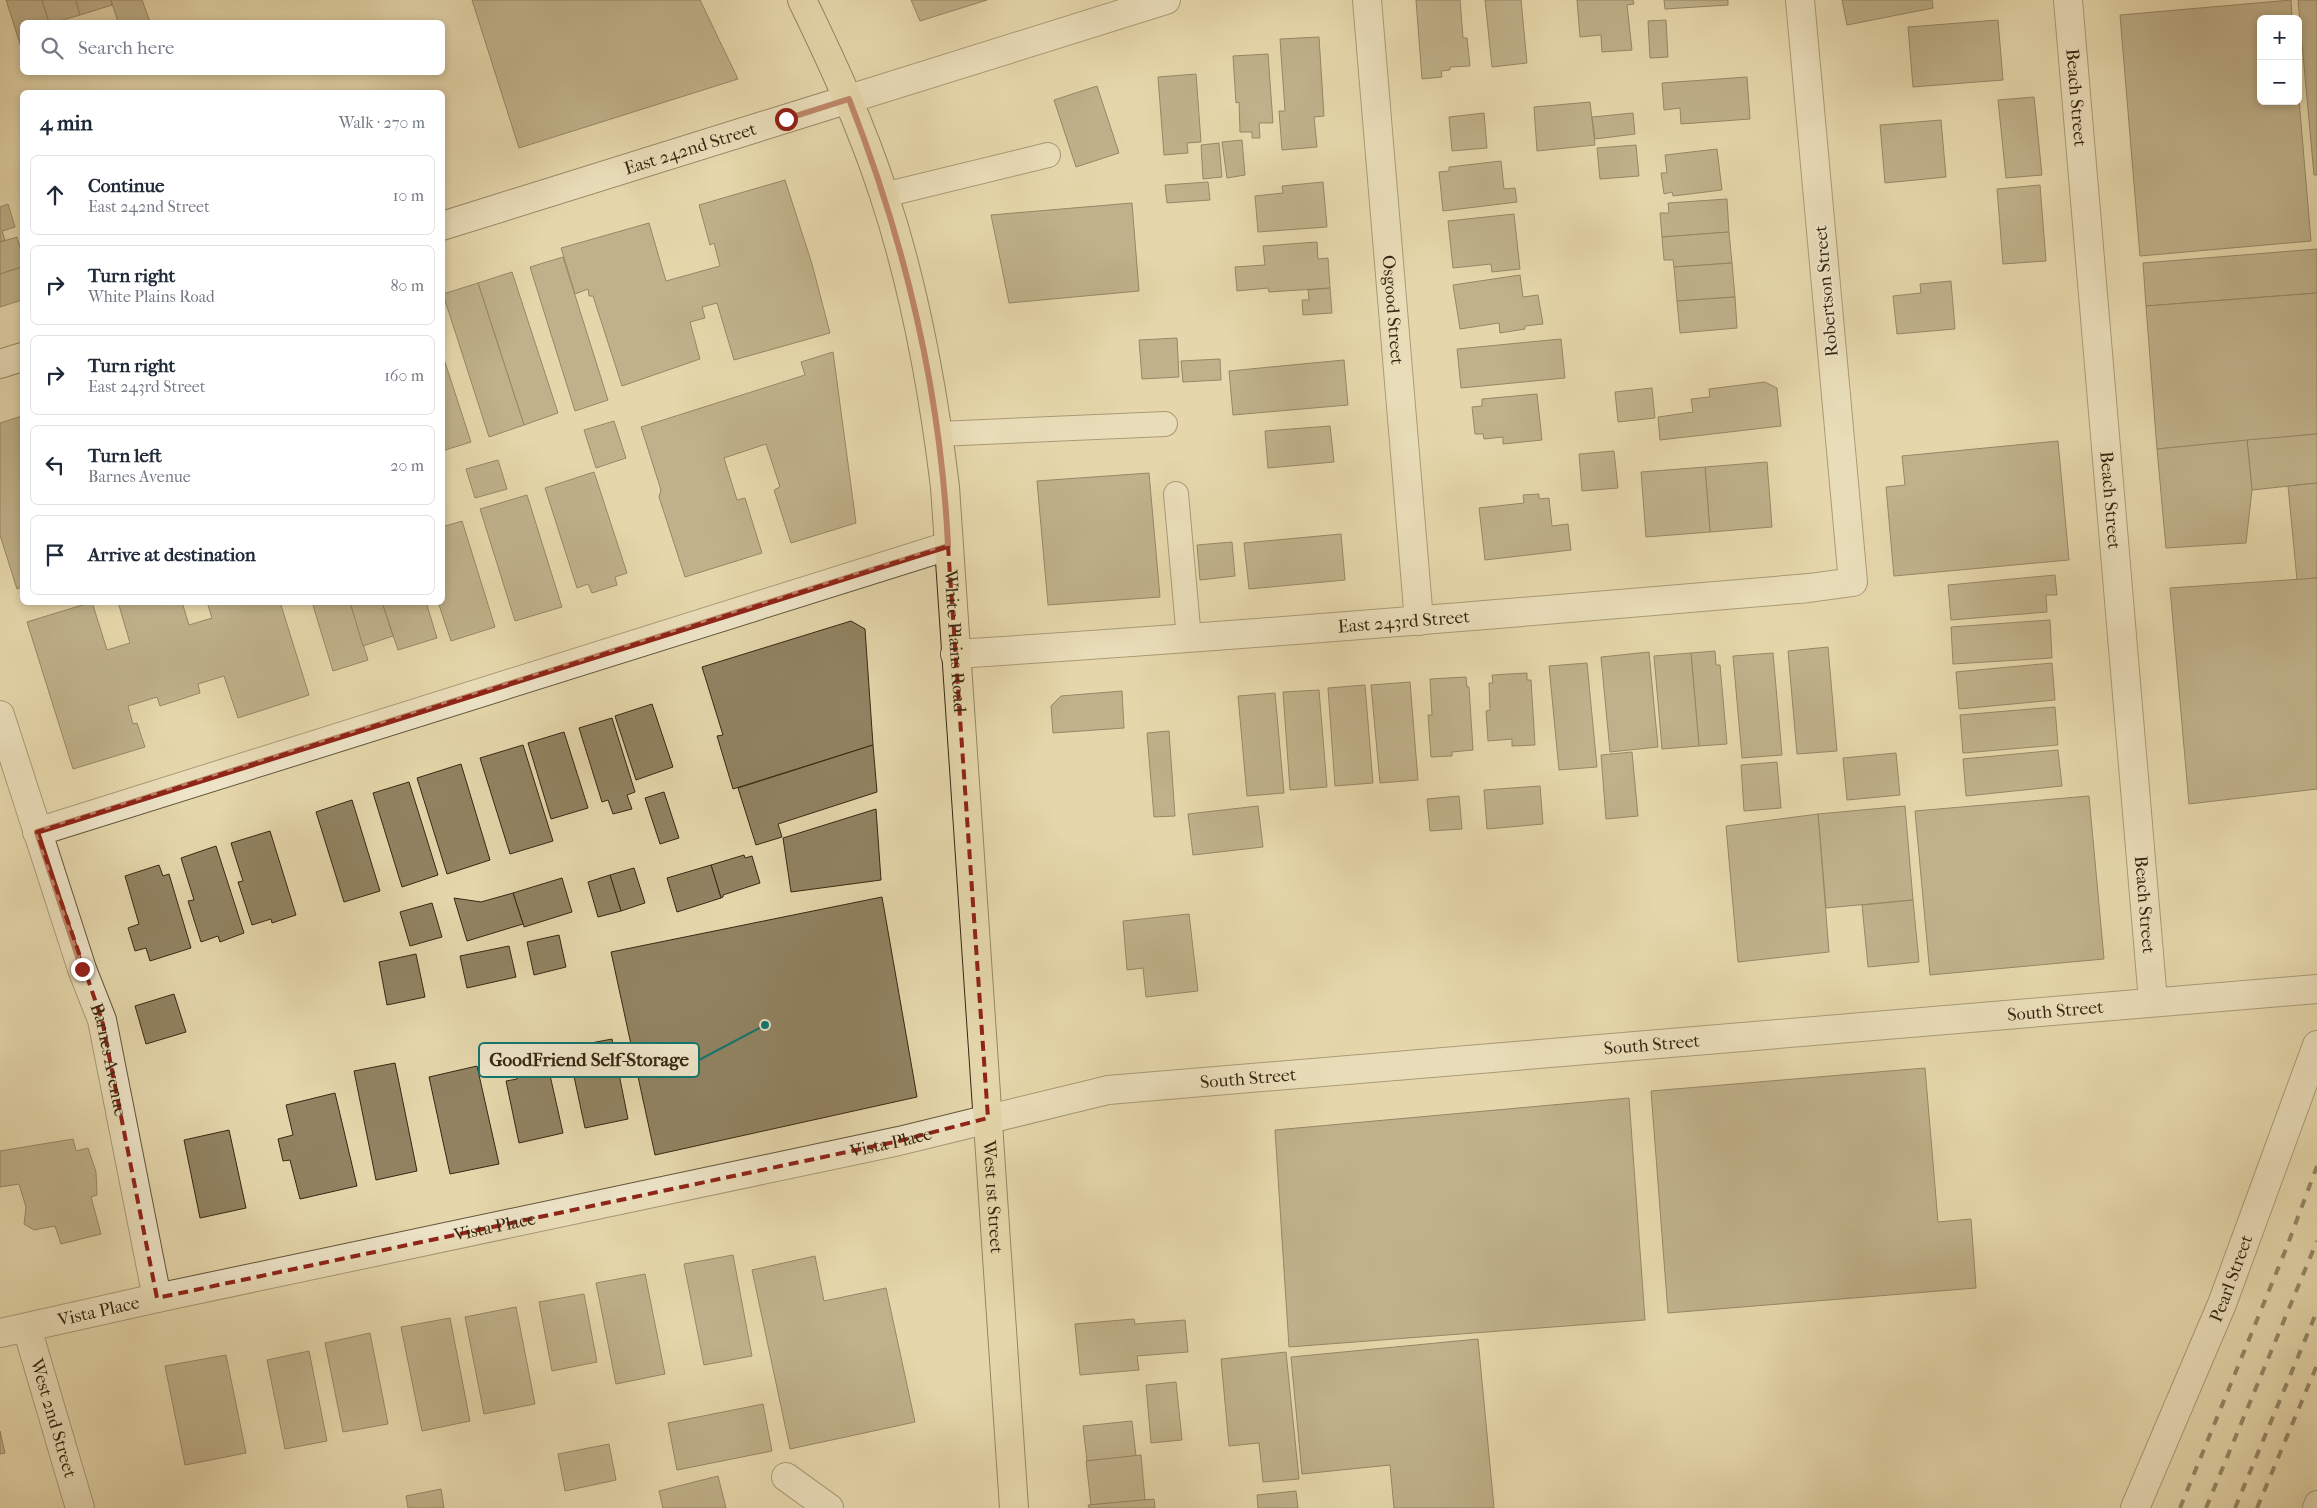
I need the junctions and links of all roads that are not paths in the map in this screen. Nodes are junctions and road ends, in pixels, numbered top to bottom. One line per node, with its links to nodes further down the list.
1 (802, 0): 7 (main road, White Plains Road)
2 (1166, 0): 6 (street, East 242nd Street)
3 (1367, 0): 18 (street, Osgood Street)
4 (1800, 0): 17 (street, Robertson Street)
5 (2068, 0): 25 (street, Beach Street)
6 (1120, 7): 7 (street, East 242nd Street)
7 (849, 99): 9 (main road, White Plains Road); 10 (street, East 242nd Street)
8 (1048, 154): 9 (lane)
9 (884, 195): 14 (main road, White Plains Road)
10 (445, 225)
11 (20, 358): 12 (street)
12 (0, 364)
13 (1165, 424): 14 (lane)
14 (938, 434): 16 (main road, White Plains Road)
15 (1176, 494): 19 (lane)
16 (948, 546): 20 (main road, White Plains Road); 22 (street)
17 (1852, 582): 18 (street, East 243rd Street)
18 (1419, 621): 19 (street, East 243rd Street)
19 (1189, 639): 20 (street, East 243rd Street)
20 (955, 654): 23 (main road, White Plains Road)
21 (0, 715): 22 (street, Barnes Avenue)
22 (37, 832): 28 (street, Barnes Avenue)
23 (971, 887): 27 (main road, West 1st Street)
24 (2317, 989): 25 (street, South Street)
25 (2153, 1001): 27 (street, South Street)
26 (2317, 1044): 36 (street, Pearl Street)
27 (988, 1118): 28 (street, Vista Place); 35 (main road, West 1st Street)
28 (157, 1298): 29 (street, Vista Place)
29 (27, 1328): 30 (street, Vista Place); 33 (street, West 2nd Street)
30 (0, 1333)
31 (786, 1477): 34 (street)
32 (2317, 1503): 37 (lane)
33 (80, 1508)
34 (829, 1508)
35 (1014, 1508)
36 (2135, 1508)
37 (2315, 1508)

